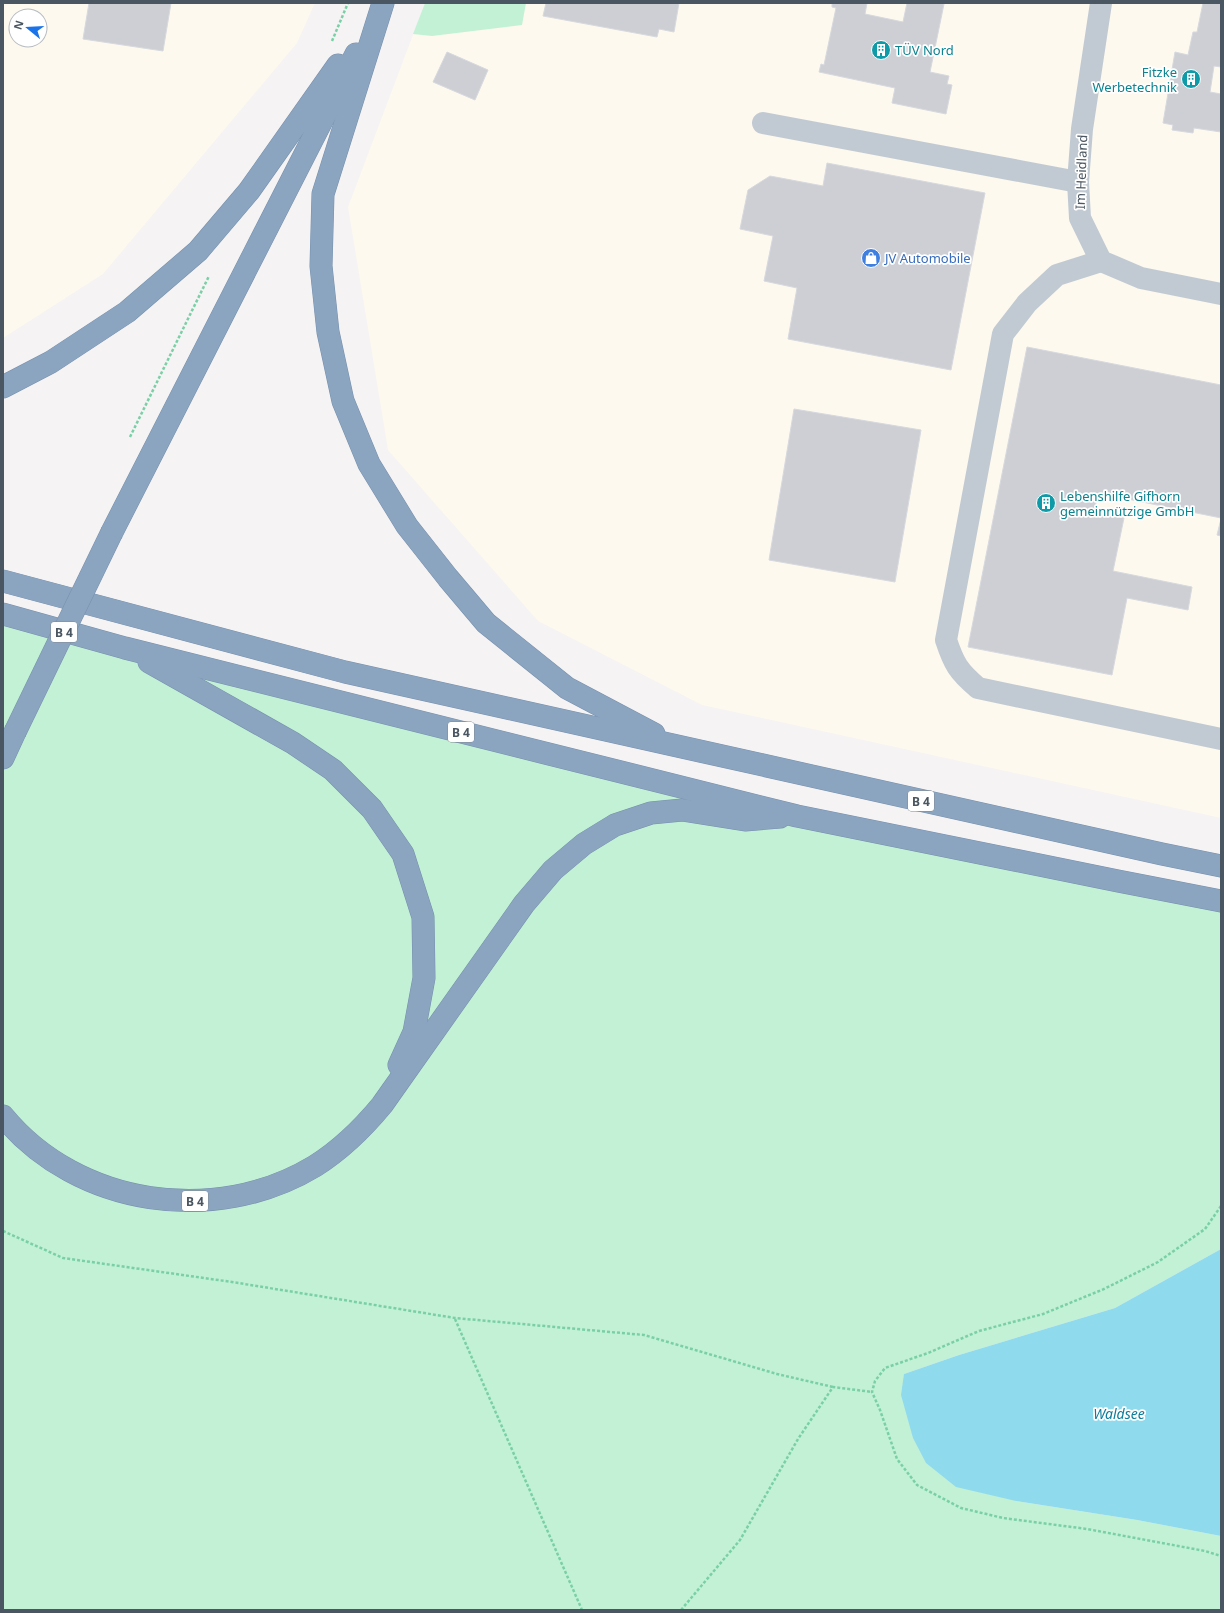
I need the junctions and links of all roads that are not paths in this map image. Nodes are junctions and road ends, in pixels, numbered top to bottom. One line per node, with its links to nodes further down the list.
1 (382, 3): 7 (highway); 12 (highway); 13 (highway, B 4, bridge)
2 (1101, 3): 4 (street, Im Heidland)
3 (763, 123): 4 (street)
4 (1078, 182): 5 (street, Im Heidland)
5 (1101, 261): 6 (street); 11 (street)
6 (1221, 294)
7 (3, 387)
8 (3, 581): 12 (highway, B 4)
9 (3, 614): 10 (highway, B 4)
10 (125, 648): 14 (highway, B 4); 17 (highway)
11 (1221, 739)
12 (680, 748): 15 (highway, B 4)
13 (3, 758)
14 (797, 816): 16 (highway, B 4); 17 (highway)
15 (1221, 866)
16 (1221, 900)
17 (382, 1105): 18 (highway, B 4)
18 (3, 1116)

